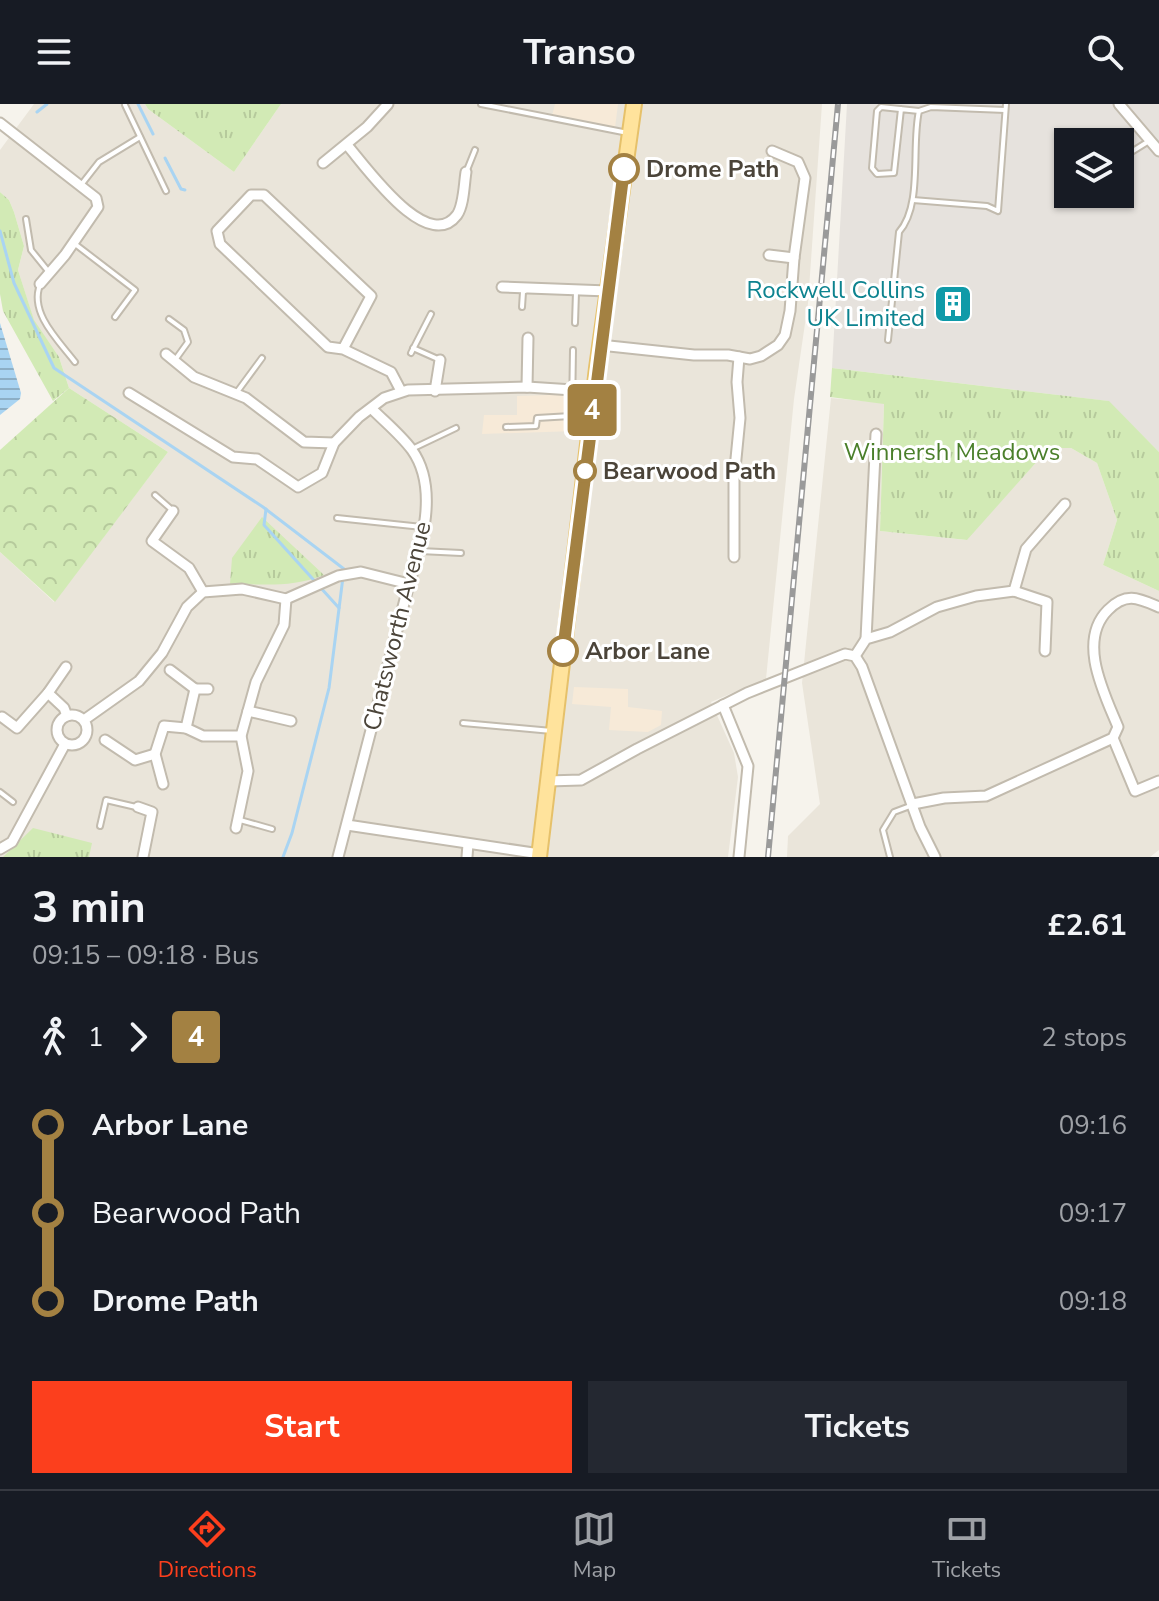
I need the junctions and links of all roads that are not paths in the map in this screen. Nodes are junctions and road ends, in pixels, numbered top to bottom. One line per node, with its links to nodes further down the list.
1 (388, 104): 14 (street)
2 (481, 104): 11 (lane)
3 (634, 104): 11 (main road)
4 (1119, 104): 13 (street)
5 (125, 105): 12 (lane)
6 (930, 105): 7 (lane); 9 (lane)
7 (1006, 107): 23 (lane)
8 (901, 109): 8 (lane); 9 (lane)
9 (919, 111): 23 (lane)
10 (0, 123): 21 (street)
11 (629, 133): 33 (main road)
12 (140, 137): 21 (lane); 22 (lane)
13 (1150, 141): 17 (lane); 18 (street)
14 (347, 145): 19 (street); 20 (street)
15 (475, 150): 20 (lane)
16 (772, 151): 27 (street)
17 (1134, 151)
18 (1159, 151)
19 (323, 163)
20 (466, 172)
21 (81, 186): 25 (street)
22 (166, 191)
23 (912, 200): 40 (lane)
24 (26, 219): 28 (lane)
25 (74, 243): 28 (street); 36 (lane)
26 (769, 255): 27 (street)
27 (794, 258): 45 (street)
28 (50, 273): 29 (street)
29 (40, 284): 49 (lane)
30 (502, 287): 31 (street)
31 (530, 288): 32 (street); 34 (lane)
32 (576, 290): 33 (street); 38 (lane)
33 (608, 291): 41 (main road)
34 (522, 307)
35 (431, 314): 47 (lane)
36 (115, 317)
37 (169, 319): 48 (lane)
38 (575, 323)
39 (528, 338): 50 (street)
40 (888, 340)
41 (600, 345): 45 (street); 58 (main road)
42 (343, 349): 42 (street); 52 (street)
43 (573, 350): 51 (lane)
44 (166, 354): 48 (street)
45 (739, 357): 71 (street)
46 (262, 358): 55 (lane)
47 (440, 360): 53 (street)
48 (174, 361): 55 (street)
49 (75, 362)
50 (527, 387): 51 (street); 53 (street)
51 (573, 390): 57 (lane)
52 (401, 391): 53 (street); 56 (street)
53 (435, 391)
54 (129, 393): 62 (street)
55 (236, 394): 62 (street)
56 (372, 409): 62 (street); 63 (street, Chatsworth Avenue)
57 (572, 411)
58 (592, 415): 59 (lane); 93 (main road)
59 (506, 427)
60 (456, 428): 63 (lane)
61 (876, 434): 77 (street)
62 (334, 443)
63 (411, 449): 68 (street, Chatsworth Avenue)
64 (155, 495): 66 (lane)
65 (1065, 504): 73 (street)
66 (173, 511): 74 (street)
67 (337, 518): 68 (lane)
68 (423, 527): 69 (street, Chatsworth Avenue)
69 (420, 551): 70 (lane); 72 (street, Chatsworth Avenue)
70 (461, 553)
71 (734, 557)
72 (409, 584): 75 (street); 109 (street, Chatsworth Avenue)
73 (1014, 591): 77 (street); 78 (street)
74 (203, 592): 75 (street); 89 (street)
75 (286, 599): 86 (street)
76 (1159, 607): 95 (street)
77 (866, 639): 79 (street)
78 (1045, 651)
79 (855, 656): 85 (street); 105 (street)
80 (66, 667): 84 (street)
81 (170, 670): 82 (street)
82 (195, 689): 83 (street); 92 (street)
83 (208, 689)
84 (48, 693): 87 (street); 88 (street)
85 (723, 705): 99 (street); 118 (street)
86 (248, 711): 90 (street); 94 (street)
87 (67, 716): 89 (street); 97 (street)
88 (2, 717)
89 (84, 720): 97 (street)
90 (291, 721)
91 (463, 723): 93 (lane)
92 (186, 728): 94 (street); 98 (street)
93 (554, 731): 99 (main road)
94 (241, 736): 108 (street)
95 (1113, 738): 100 (street); 105 (street)
96 (105, 740): 98 (street)
97 (65, 744): 113 (street)
98 (155, 754): 101 (street)
99 (548, 781): 114 (main road)
100 (1159, 781)
101 (163, 784)
102 (0, 792): 103 (lane)
103 (13, 802)
104 (161, 802): 107 (street)
105 (913, 804): 119 (lane); 120 (street)
106 (138, 807): 107 (street); 110 (lane)
107 (152, 812): 115 (street)
108 (237, 824): 111 (lane)
109 (347, 825): 112 (street); 116 (street, Chatsworth Avenue)
110 (100, 826)
111 (272, 829)
112 (468, 844): 114 (street); 117 (street)
113 (0, 849)
114 (539, 856)
115 (143, 857)
116 (338, 857)
117 (467, 857)
118 (739, 857)
119 (890, 857)
120 (935, 857)

